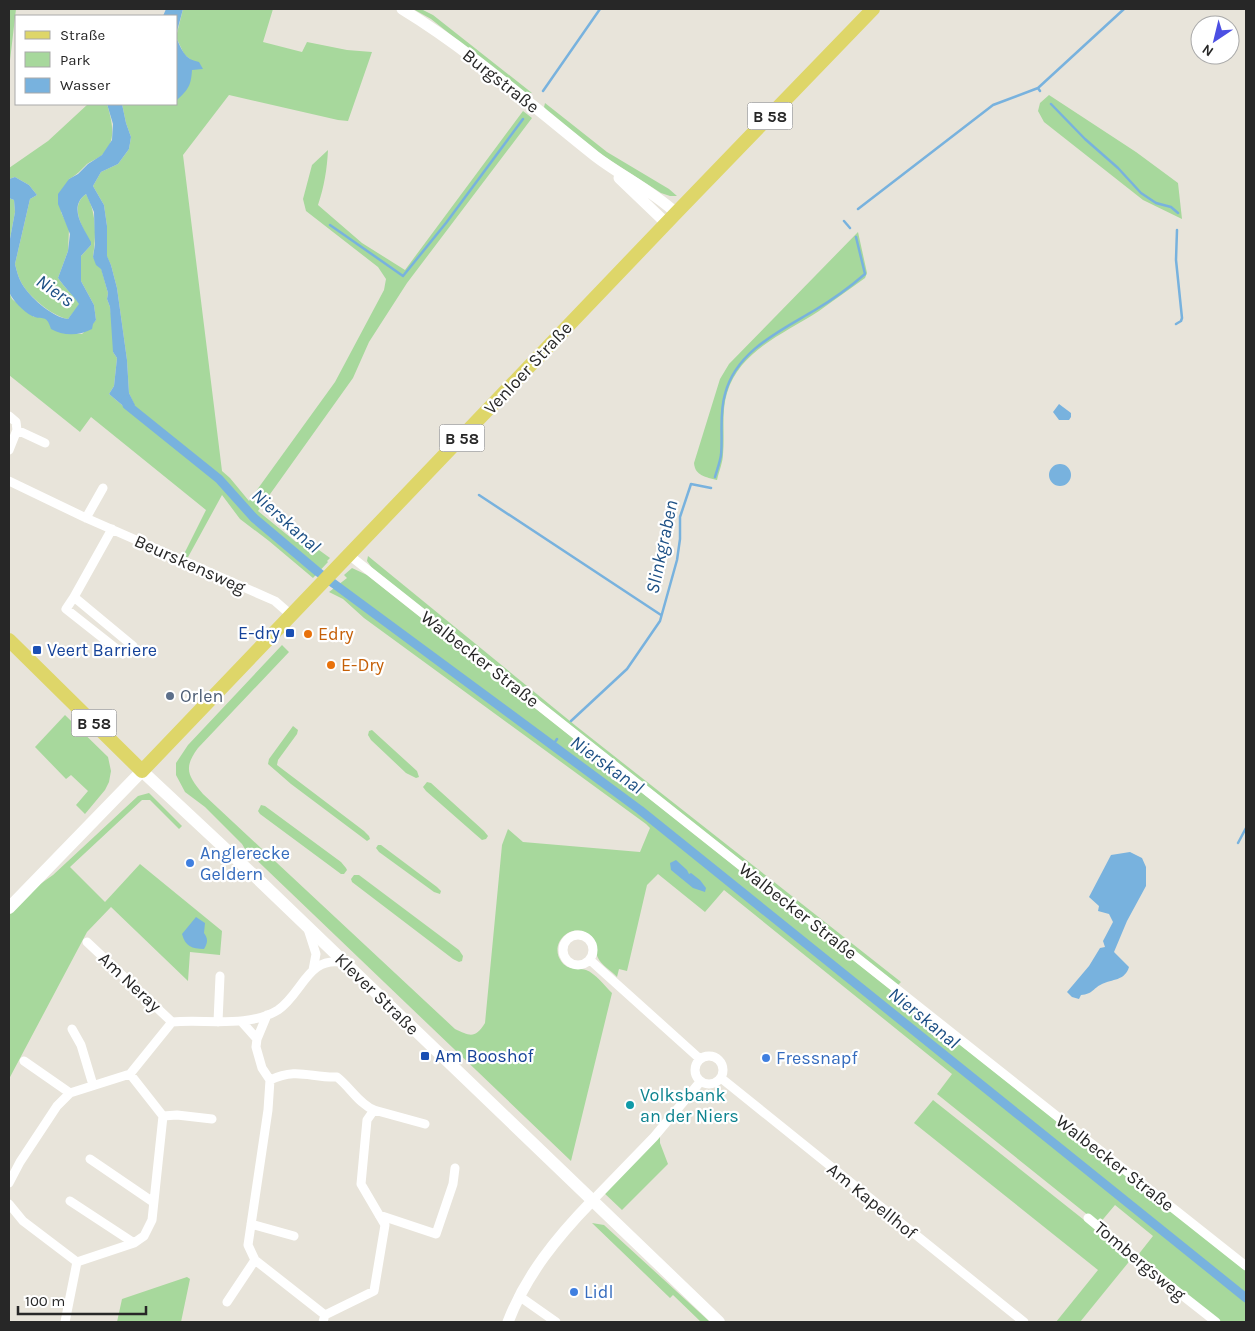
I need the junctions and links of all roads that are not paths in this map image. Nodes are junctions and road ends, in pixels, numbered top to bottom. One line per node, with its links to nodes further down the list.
1 (402, 9): 3 (street, Burgstraße)
2 (874, 9): 4 (main road, Venloer Straße / B 58)
3 (598, 158): 4 (street, Burgstraße); 5 (street, Burgstraße)
4 (676, 213): 5 (main road, Venloer Straße / B 58)
5 (666, 223): 14 (main road, Venloer Straße / B 58)
6 (9, 416): 7 (street)
7 (17, 430): 8 (street); 9 (street)
8 (45, 443)
9 (9, 450)
10 (9, 480): 12 (street, Beurskensweg)
11 (102, 488): 12 (street)
12 (86, 518): 13 (street, Beurskensweg)
13 (112, 529): 15 (street); 16 (street, Beurskensweg)
14 (349, 556): 16 (main road, Venloer Straße / B 58); 58 (street, Walbecker Straße)
15 (74, 598): 15 (street)
16 (291, 615): 18 (main road, Venloer Straße / B 58)
17 (9, 640): 18 (main road, B 58)
18 (142, 771): 19 (main road); 20 (main road, Klever Straße)
19 (9, 908)
20 (308, 928): 23 (main road, Klever Straße); 24 (street)
21 (86, 942): 28 (street, Am Neray)
22 (590, 960): 32 (street)
23 (345, 963): 24 (street); 48 (main road, Klever Straße)
24 (313, 970): 26 (street, Am Neray)
25 (220, 976): 29 (street)
26 (267, 1015): 27 (street, Am Neray); 31 (street)
27 (241, 1020): 29 (street, Am Neray); 31 (street)
28 (172, 1022): 29 (street, Am Neray); 34 (street, Am Neray)
29 (218, 1022)
30 (72, 1029): 38 (street)
31 (257, 1040): 36 (street)
32 (700, 1059): 35 (street); 37 (street)
33 (24, 1061): 39 (street)
34 (130, 1074): 38 (street); 41 (street)
35 (720, 1078): 37 (street); 66 (street, Am Kapellhof)
36 (270, 1080): 40 (street); 53 (street)
37 (700, 1082): 48 (street)
38 (93, 1085): 39 (street)
39 (70, 1093): 46 (street)
40 (374, 1110): 43 (street); 51 (street)
41 (163, 1116): 42 (street); 49 (street)
42 (212, 1119)
43 (425, 1124)
44 (90, 1159): 49 (street)
45 (456, 1168): 51 (street)
46 (9, 1183)
47 (70, 1201): 55 (street)
48 (592, 1201): 59 (street); 65 (main road, Klever Straße)
49 (153, 1202): 55 (street)
50 (9, 1204): 57 (street)
51 (379, 1215): 61 (street)
52 (1088, 1218): 67 (street, Tombergsweg)
53 (251, 1224): 54 (street); 56 (street)
54 (294, 1236)
55 (134, 1243): 57 (street)
56 (255, 1260): 60 (street); 61 (street)
57 (77, 1262): 62 (street)
58 (1246, 1266)
59 (519, 1296): 63 (street); 64 (street)
60 (227, 1302)
61 (324, 1319)
62 (65, 1322)
63 (508, 1322)
64 (556, 1322)
65 (719, 1322)
66 (1024, 1322)
67 (1216, 1322)

